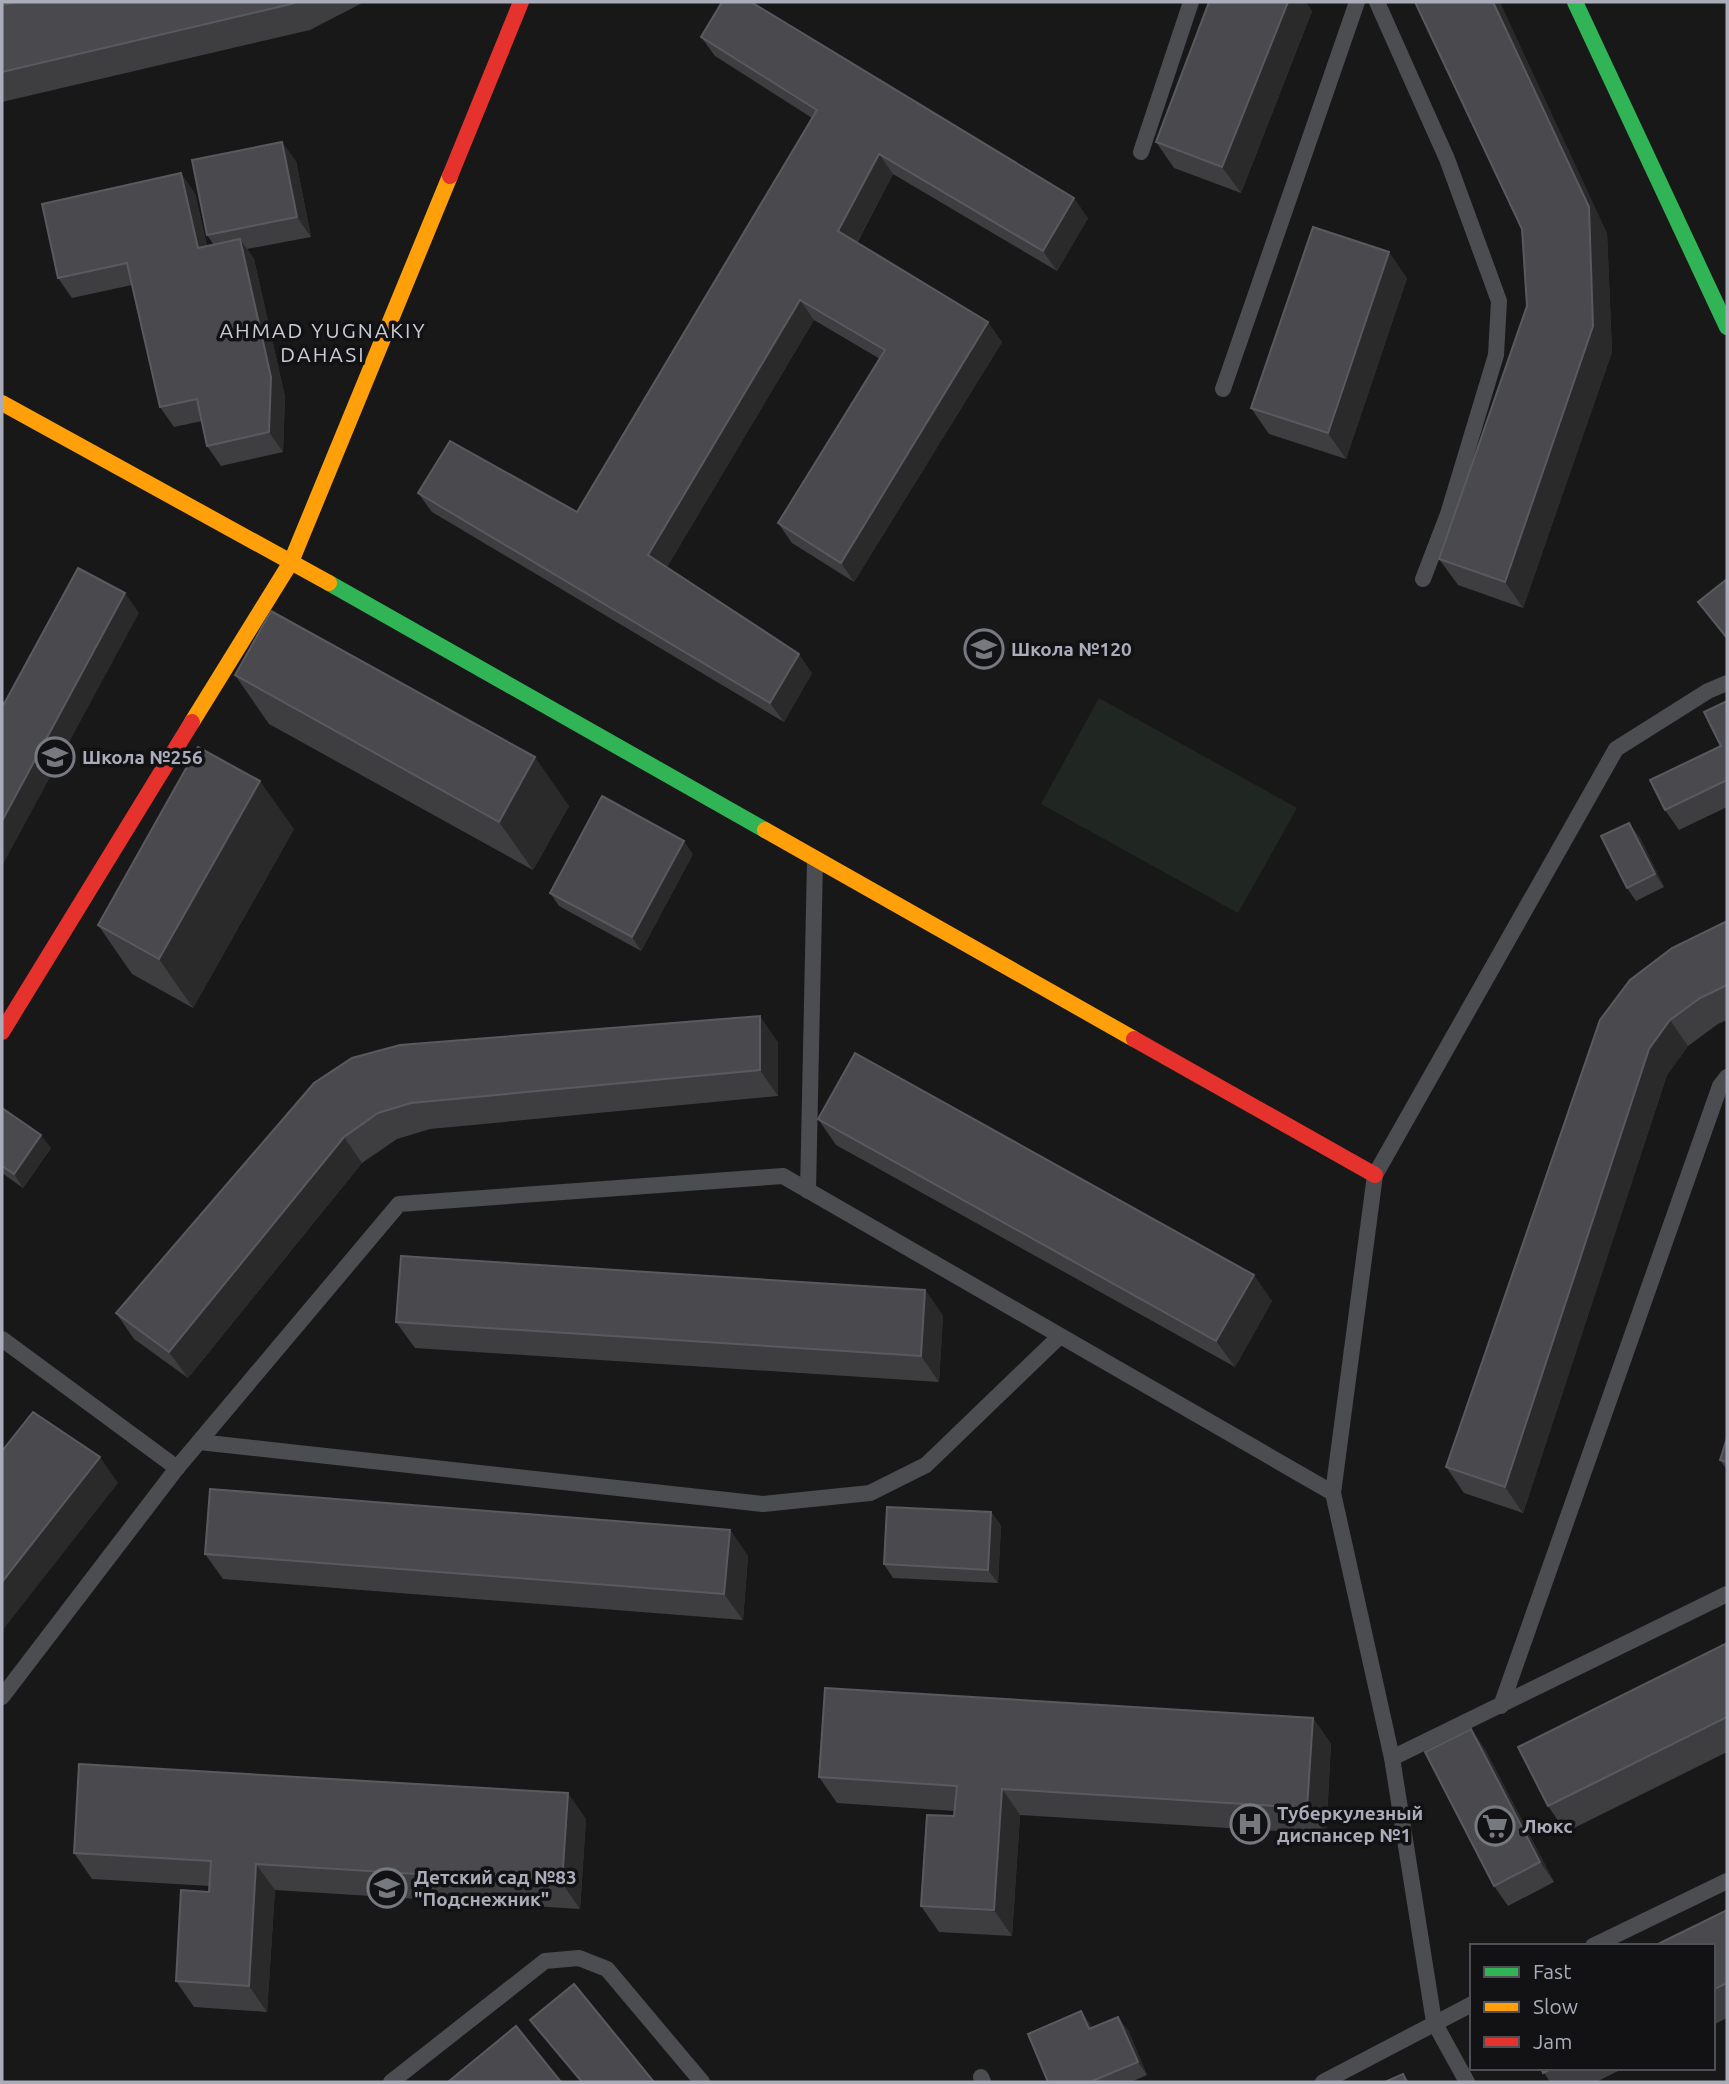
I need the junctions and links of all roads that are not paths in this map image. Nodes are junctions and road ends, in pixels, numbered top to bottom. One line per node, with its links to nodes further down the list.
1 (520, 2): 10 (street)
2 (1191, 2): 6 (lane)
3 (1357, 2): 8 (lane)
4 (1377, 2): 11 (lane)
5 (1575, 2): 7 (street)
6 (1140, 152)
7 (1727, 327)
8 (1223, 389)
9 (2, 403): 10 (street)
10 (291, 562): 13 (street); 14 (street)
11 (1423, 579)
12 (1727, 683): 16 (lane)
13 (816, 858): 16 (street); 17 (lane)
14 (2, 1032)
15 (1727, 1077): 25 (lane)
16 (1375, 1175): 22 (lane)
17 (808, 1191): 18 (lane); 20 (lane)
18 (1060, 1336): 20 (lane); 22 (lane)
19 (2, 1339): 21 (lane)
20 (199, 1442): 21 (lane)
21 (177, 1468): 24 (lane)
22 (1333, 1493): 26 (lane)
23 (1727, 1594): 25 (lane)
24 (2, 1697)
25 (1502, 1706): 26 (lane)
26 (1392, 1758): 30 (lane)
27 (1727, 1881): 28 (lane)
28 (1597, 1944)
29 (1470, 2005): 30 (lane)
30 (1434, 2022): 33 (lane); 34 (lane)
31 (391, 2082): 32 (lane)
32 (702, 2082)
33 (1323, 2082)
34 (1467, 2082)

